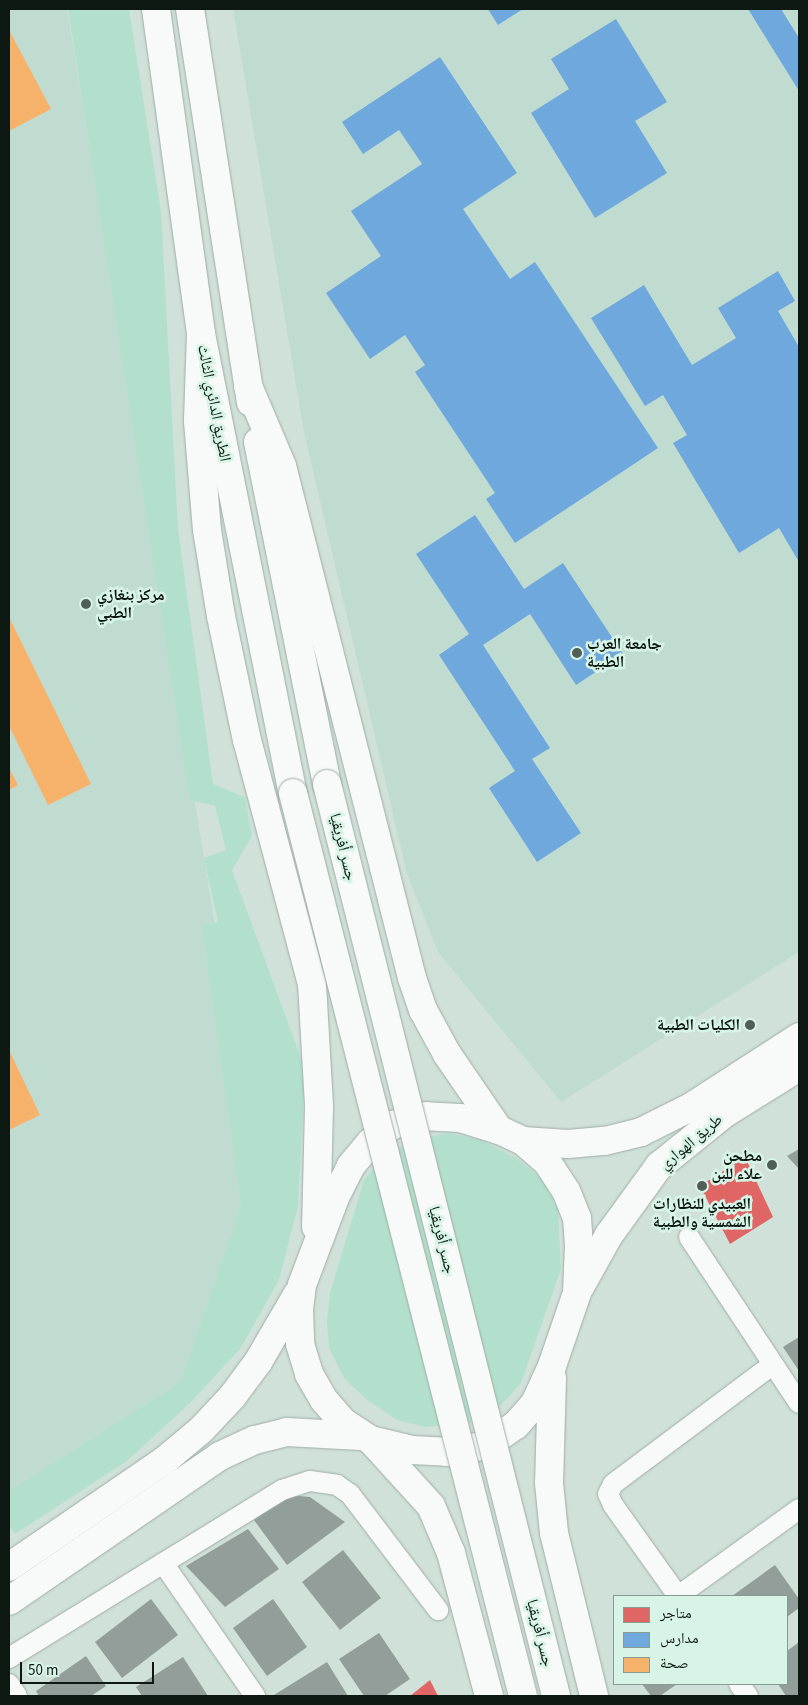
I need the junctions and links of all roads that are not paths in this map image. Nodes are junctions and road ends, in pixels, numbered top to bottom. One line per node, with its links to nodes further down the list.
1 (156, 9): 3 (highway, الطريق الدائري الثالث)
2 (190, 9): 4 (highway)
3 (201, 334): 5 (highway, الطريق الدائري الثالث); 10 (highway)
4 (248, 386): 8 (highway); 31 (highway, جسر أفريقيا, bridge)
5 (293, 793): 30 (highway, جسر أفريقيا, bridge)
6 (799, 1037): 8 (highway, طريق الهواري)
7 (799, 1067): 12 (highway, طريق الهواري)
8 (511, 1136): 10 (highway); 12 (highway)
9 (689, 1237): 13 (street)
10 (315, 1247): 11 (highway)
11 (302, 1285): 16 (highway); 19 (highway)
12 (577, 1293): 14 (highway)
13 (772, 1364): 15 (street); 20 (street)
14 (552, 1366): 16 (highway); 32 (highway)
15 (799, 1403)
16 (366, 1438): 22 (highway); 29 (highway)
17 (799, 1509): 21 (street)
18 (162, 1563): 23 (street); 24 (street); 28 (street)
19 (9, 1567)
20 (677, 1595)
21 (679, 1595)
22 (9, 1601)
23 (438, 1610)
24 (9, 1658)
25 (9, 1684): 27 (street)
26 (740, 1685): 33 (street)
27 (17, 1696)
28 (255, 1696)
29 (489, 1696)
30 (523, 1696)
31 (556, 1696)
32 (594, 1696)
33 (748, 1696)

